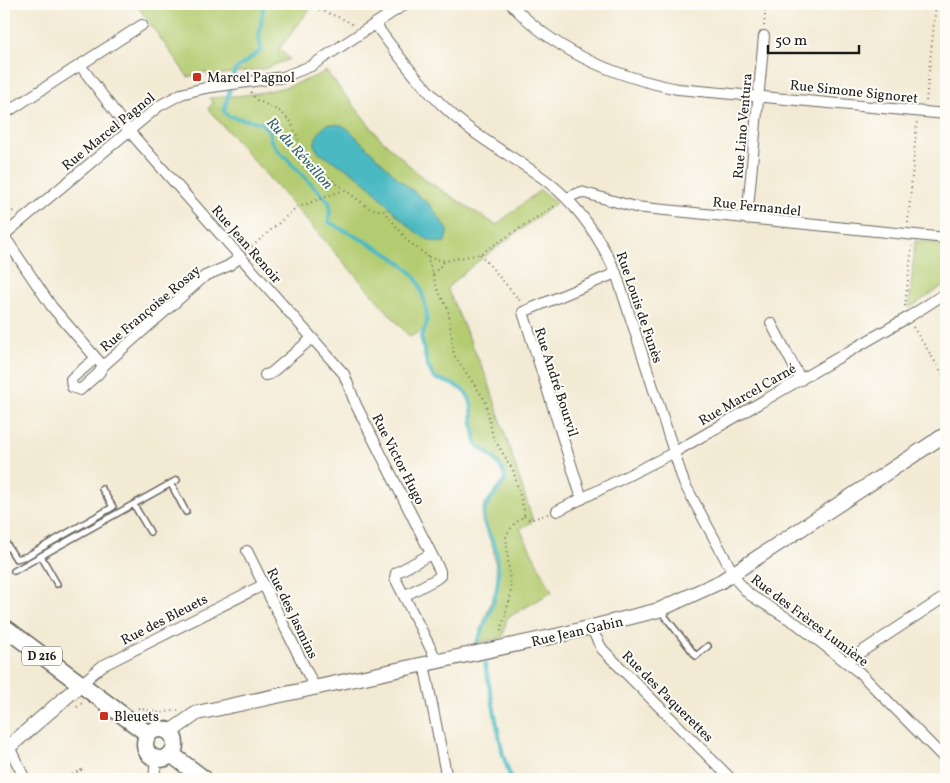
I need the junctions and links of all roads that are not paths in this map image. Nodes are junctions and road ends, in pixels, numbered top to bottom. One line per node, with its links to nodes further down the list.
1 (405, 4): 3 (street, Rue Marcel Pagnol)
2 (511, 4): 7 (street, Rue Simone Signoret)
3 (375, 24): 10 (street, Rue Marcel Pagnol); 11 (street, Rue Louis de Funès)
4 (142, 25): 6 (street)
5 (764, 36): 7 (street, Rue Lino Ventura)
6 (80, 65): 8 (street); 10 (street, Rue Jean Renoir)
7 (758, 96): 9 (street, Rue Simone Signoret); 12 (street, Rue Lino Ventura)
8 (4, 114)
9 (946, 114)
10 (130, 131): 13 (street, Rue Marcel Pagnol); 15 (street, Rue Jean Renoir)
11 (568, 198): 12 (street, Rue Fernandel); 16 (street, Rue Louis de Funès)
12 (747, 219): 14 (street, Rue Fernandel)
13 (4, 236): 20 (street, Rue Françoise Rosay)
14 (946, 238)
15 (241, 256): 19 (street, Rue Jean Renoir); 21 (street, Rue Françoise Rosay)
16 (616, 273): 26 (street, Rue Louis de Funès); 30 (street, Rue André Bourvil)
17 (946, 293): 24 (street, Rue Marcel Carné)
18 (772, 323): 24 (street)
19 (311, 339): 22 (street, Rue Jean Renoir); 23 (street)
20 (96, 358): 21 (street, Rue Françoise Rosay); 21 (street, Rue Françoise Rosay)
21 (103, 366)
22 (344, 374): 37 (street, Rue Victor Hugo)
23 (265, 375)
24 (801, 380): 26 (street, Rue Marcel Carné)
25 (946, 434): 39 (street, Rue Jean Gabin)
26 (673, 453): 30 (street, Rue Marcel Carné); 39 (street, Rue Louis de Funès)
27 (177, 480): 28 (lane)
28 (171, 484): 31 (lane); 33 (lane)
29 (102, 489): 35 (lane)
30 (582, 499): 32 (street, Rue Marcel Carné)
31 (134, 504): 34 (lane); 38 (lane)
32 (557, 511)
33 (186, 512)
34 (150, 532)
35 (4, 540)
36 (246, 551): 42 (street, Rue des Jasmins)
37 (431, 554): 43 (street); 43 (street, Rue Victor Hugo)
38 (41, 556): 40 (lane); 41 (lane)
39 (729, 568): 45 (street, Rue Jean Gabin); 49 (street, Rue des Frères Lumière)
40 (14, 571)
41 (57, 584)
42 (263, 585): 51 (street, Rue des Bleuets); 52 (street, Rue des Jasmins)
43 (404, 596): 50 (street)
44 (946, 596): 49 (street)
45 (659, 610): 47 (street, Rue Jean Gabin); 48 (lane)
46 (4, 627): 51 (main road, D 216)
47 (592, 628): 50 (street, Rue Jean Gabin); 62 (street, Rue des Paquerettes)
48 (708, 646)
49 (846, 662): 57 (street, Rue des Frères Lumière)
50 (430, 663): 52 (street, Rue Jean Gabin); 58 (street)
51 (80, 684): 54 (main road, D 216); 55 (street)
52 (315, 688): 53 (street, Rue Jean Gabin)
53 (170, 732): 54 (main road); 56 (main road)
54 (148, 734): 56 (main road)
55 (6, 749): 59 (street)
56 (164, 756): 60 (street); 61 (main road)
57 (946, 760)
58 (446, 774)
59 (25, 779)
60 (154, 779)
61 (204, 779)
62 (731, 779)

